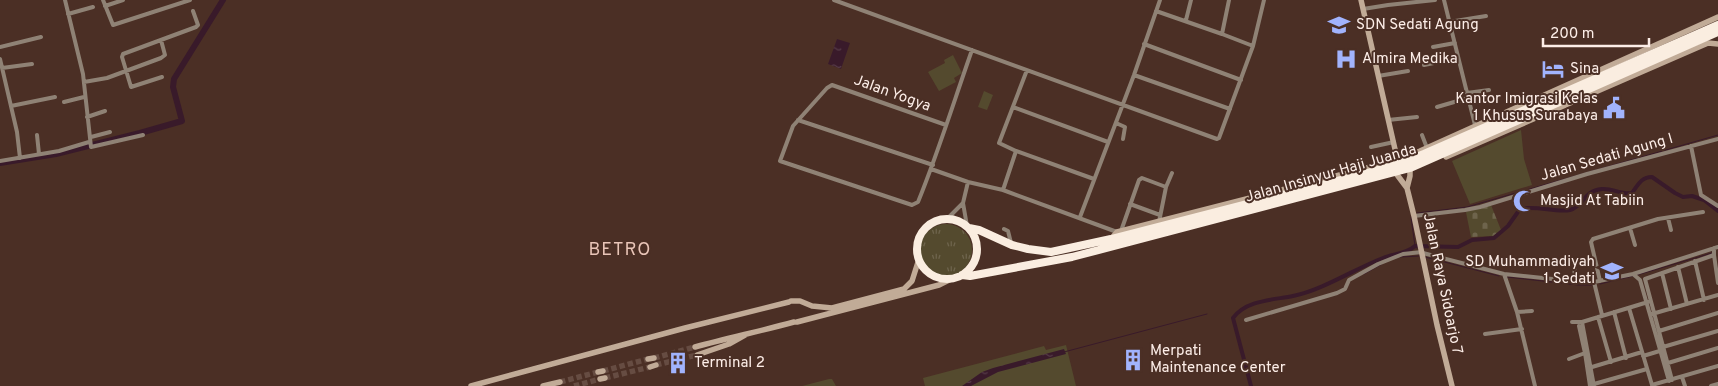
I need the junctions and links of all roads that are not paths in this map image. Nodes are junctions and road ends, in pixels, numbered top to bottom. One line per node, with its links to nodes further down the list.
1 (65, 0): 18 (street)
2 (103, 0): 13 (street)
3 (123, 0): 13 (street)
4 (190, 0): 13 (street)
5 (834, 0): 32 (street)
6 (1160, 0): 17 (street)
7 (1191, 0): 20 (street)
8 (1229, 0): 23 (street)
9 (1264, 0): 29 (street)
10 (1361, 0): 15 (street)
11 (1435, 0): 15 (street)
12 (1444, 0): 21 (street)
13 (105, 6)
14 (93, 7): 18 (street)
15 (1363, 10): 43 (street)
16 (193, 11): 25 (street)
17 (1156, 11): 20 (street); 27 (street)
18 (68, 14): 46 (street)
19 (1486, 16): 21 (street)
20 (1186, 20): 23 (street)
21 (1450, 22): 26 (street)
22 (1716, 24): 35 (highway, Jalan Insinyur Haji Juanda); 51 (highway, Jalan Insinyur Haji Juanda)
23 (1222, 34): 29 (street)
24 (41, 37): 30 (street)
25 (161, 40): 39 (street); 39 (street)
26 (1455, 43): 31 (street); 33 (street)
27 (1144, 44): 42 (street); 45 (street)
28 (1718, 44): 35 (street, Jalan Insinyur Haji Juanda)
29 (1253, 46): 45 (street)
30 (0, 47)
31 (1434, 47)
32 (972, 50): 40 (street); 64 (street)
33 (1458, 58): 37 (street); 48 (street)
34 (0, 59): 38 (street)
35 (1658, 62): 66 (highway, Jalan Insinyur Haji Juanda); 82 (street, Jalan Insinyur Haji Juanda)
36 (32, 64): 38 (street)
37 (1424, 65)
38 (2, 68): 54 (street)
39 (126, 70): 44 (street); 46 (street)
40 (1027, 70): 53 (street); 55 (street)
41 (1408, 72): 43 (street)
42 (1134, 75): 53 (street); 57 (street)
43 (1378, 76): 62 (street)
44 (162, 77)
45 (1241, 80): 57 (street)
46 (84, 82): 50 (street)
47 (1489, 90): 48 (street)
48 (1467, 95): 56 (street); 65 (street)
49 (55, 97): 54 (street)
50 (84, 97): 52 (street); 59 (street)
51 (1543, 98): 65 (street, Jalan Insinyur Haji Juanda); 66 (highway, Jalan Insinyur Haji Juanda)
52 (64, 102)
53 (1125, 105): 57 (street); 63 (street)
54 (11, 106): 83 (street)
55 (1013, 107): 74 (street); 79 (street)
56 (1438, 107)
57 (1230, 109)
58 (105, 111): 59 (street)
59 (87, 117): 71 (street)
60 (1417, 117): 62 (street)
61 (798, 120): 64 (street, Jalan Yogya); 86 (street); 86 (street)
62 (1388, 120): 75 (street)
63 (1116, 123): 72 (street); 74 (street)
64 (946, 125): 86 (street)
65 (1475, 125): 80 (street, Jalan Insinyur Haji Juanda)
66 (1497, 125): 80 (highway, Jalan Insinyur Haji Juanda); 87 (highway, Jalan Insinyur Haji Juanda)
67 (110, 132): 71 (street)
68 (37, 135): 81 (street)
69 (143, 135): 76 (street)
70 (1422, 135): 80 (street)
71 (91, 137): 76 (street)
72 (1123, 139)
73 (1718, 139): 77 (street, Jalan Sedati Agung I)
74 (1108, 142): 91 (street)
75 (1394, 142): 78 (street); 84 (street)
76 (90, 144): 81 (street)
77 (1691, 146): 99 (street); 102 (street, Jalan Sedati Agung I)
78 (1371, 147)
79 (1016, 151): 91 (street); 95 (street)
80 (1423, 151): 84 (street, Jalan Insinyur Haji Juanda); 88 (highway, Jalan Insinyur Haji Juanda)
81 (39, 154): 83 (street)
82 (1446, 157)
83 (20, 158): 85 (street)
84 (1398, 158): 88 (street, Jalan Insinyur Haji Juanda)
85 (0, 161)
86 (932, 167): 92 (street)
87 (1410, 168): 89 (highway, Jalan Insinyur Haji Juanda); 94 (street, Jalan Raya Sidoarjo 7)
88 (1364, 171): 96 (highway, Jalan Insinyur Haji Juanda); 106 (street, Jalan Insinyur Haji Juanda)
89 (1395, 172): 94 (street, Jalan Raya Sidoarjo 7); 96 (highway, Jalan Insinyur Haji Juanda)
90 (1172, 174): 93 (street)
91 (1094, 179): 103 (street)
92 (968, 182): 95 (street); 97 (street)
93 (1166, 187): 98 (street); 101 (street)
94 (1407, 188): 102 (street, Jalan Raya Sidoarjo 7)
95 (1002, 190): 103 (street)
96 (1298, 195): 112 (highway, Jalan Insinyur Haji Juanda)
97 (963, 203): 105 (street); 107 (street)
98 (1130, 204): 101 (street); 111 (street)
99 (1718, 206)
100 (1702, 212): 104 (street)
101 (1160, 215): 106 (street)
102 (1414, 216): 116 (street, Jalan Raya Sidoarjo 7)
103 (1080, 217): 111 (street)
104 (1668, 218): 108 (street); 110 (street)
105 (947, 219): 107 (highway); 117 (highway)
106 (1159, 222): 111 (street, Jalan Insinyur Haji Juanda)
107 (968, 227): 113 (highway, Jalan Insinyur Haji Juanda); 123 (highway)
108 (1630, 228): 114 (street); 127 (street)
109 (1004, 229): 113 (street)
110 (1671, 230)
111 (1116, 234): 112 (highway, Jalan Insinyur Haji Juanda); 113 (highway, Jalan Insinyur Haji Juanda)
112 (1131, 238): 123 (highway, Jalan Insinyur Haji Juanda)
113 (1012, 245)
114 (1635, 246)
115 (1715, 251): 118 (street); 124 (street); 129 (street)
116 (1423, 254): 122 (street); 142 (street); 172 (street, Jalan Raya Sidoarjo 7)
117 (919, 259): 125 (highway); 170 (street)
118 (1695, 261): 120 (street); 131 (street)
119 (1574, 262): 126 (street)
120 (1678, 267): 121 (street); 133 (street)
121 (1662, 272): 124 (street); 135 (street)
122 (1504, 274): 126 (street); 137 (street)
123 (962, 275): 125 (highway)
124 (1638, 277): 127 (street); 132 (street)
125 (951, 279): 149 (street)
126 (1576, 281): 128 (street)
127 (1600, 281): 128 (street)
128 (1594, 282): 141 (street)
129 (1718, 283)
130 (1718, 295): 131 (street)
131 (1704, 300): 133 (street)
132 (1648, 302): 134 (street); 140 (street)
133 (1687, 304): 135 (street)
134 (1629, 308): 138 (street); 155 (street)
135 (1671, 309): 140 (street)
136 (1532, 311): 137 (street)
137 (1517, 312): 146 (street)
138 (1614, 312): 141 (street); 158 (street)
139 (1718, 313): 147 (street)
140 (1652, 314): 147 (street); 153 (street)
141 (1600, 316): 144 (street); 159 (street)
142 (1246, 320)
143 (1572, 322): 144 (street)
144 (1582, 322): 162 (street)
145 (1580, 326): 154 (street)
146 (1522, 329): 150 (street); 173 (street)
147 (1659, 331): 153 (street)
148 (1718, 331): 153 (street)
149 (747, 334): 151 (street); 156 (street)
150 (1485, 334)
151 (695, 347)
152 (1718, 348): 160 (street)
153 (1663, 349): 155 (street); 160 (street); 165 (street)
154 (1585, 352): 157 (street); 168 (street)
155 (1643, 354): 158 (street); 163 (street)
156 (697, 355)
157 (1569, 358)
158 (1626, 358): 159 (street)
159 (1611, 362): 162 (street)
160 (1668, 363): 165 (street)
161 (1718, 366): 164 (street)
162 (1592, 367): 168 (street)
163 (1647, 369): 168 (street); 169 (street)
164 (1682, 377): 165 (street); 174 (street)
165 (1670, 381): 169 (street)
166 (560, 382): 171 (street)
167 (1718, 384): 175 (street)
168 (1593, 385)
169 (1653, 385)
170 (471, 386)
171 (543, 386)
172 (1452, 386)
173 (1535, 386)
174 (1685, 386)
175 (1711, 386)

